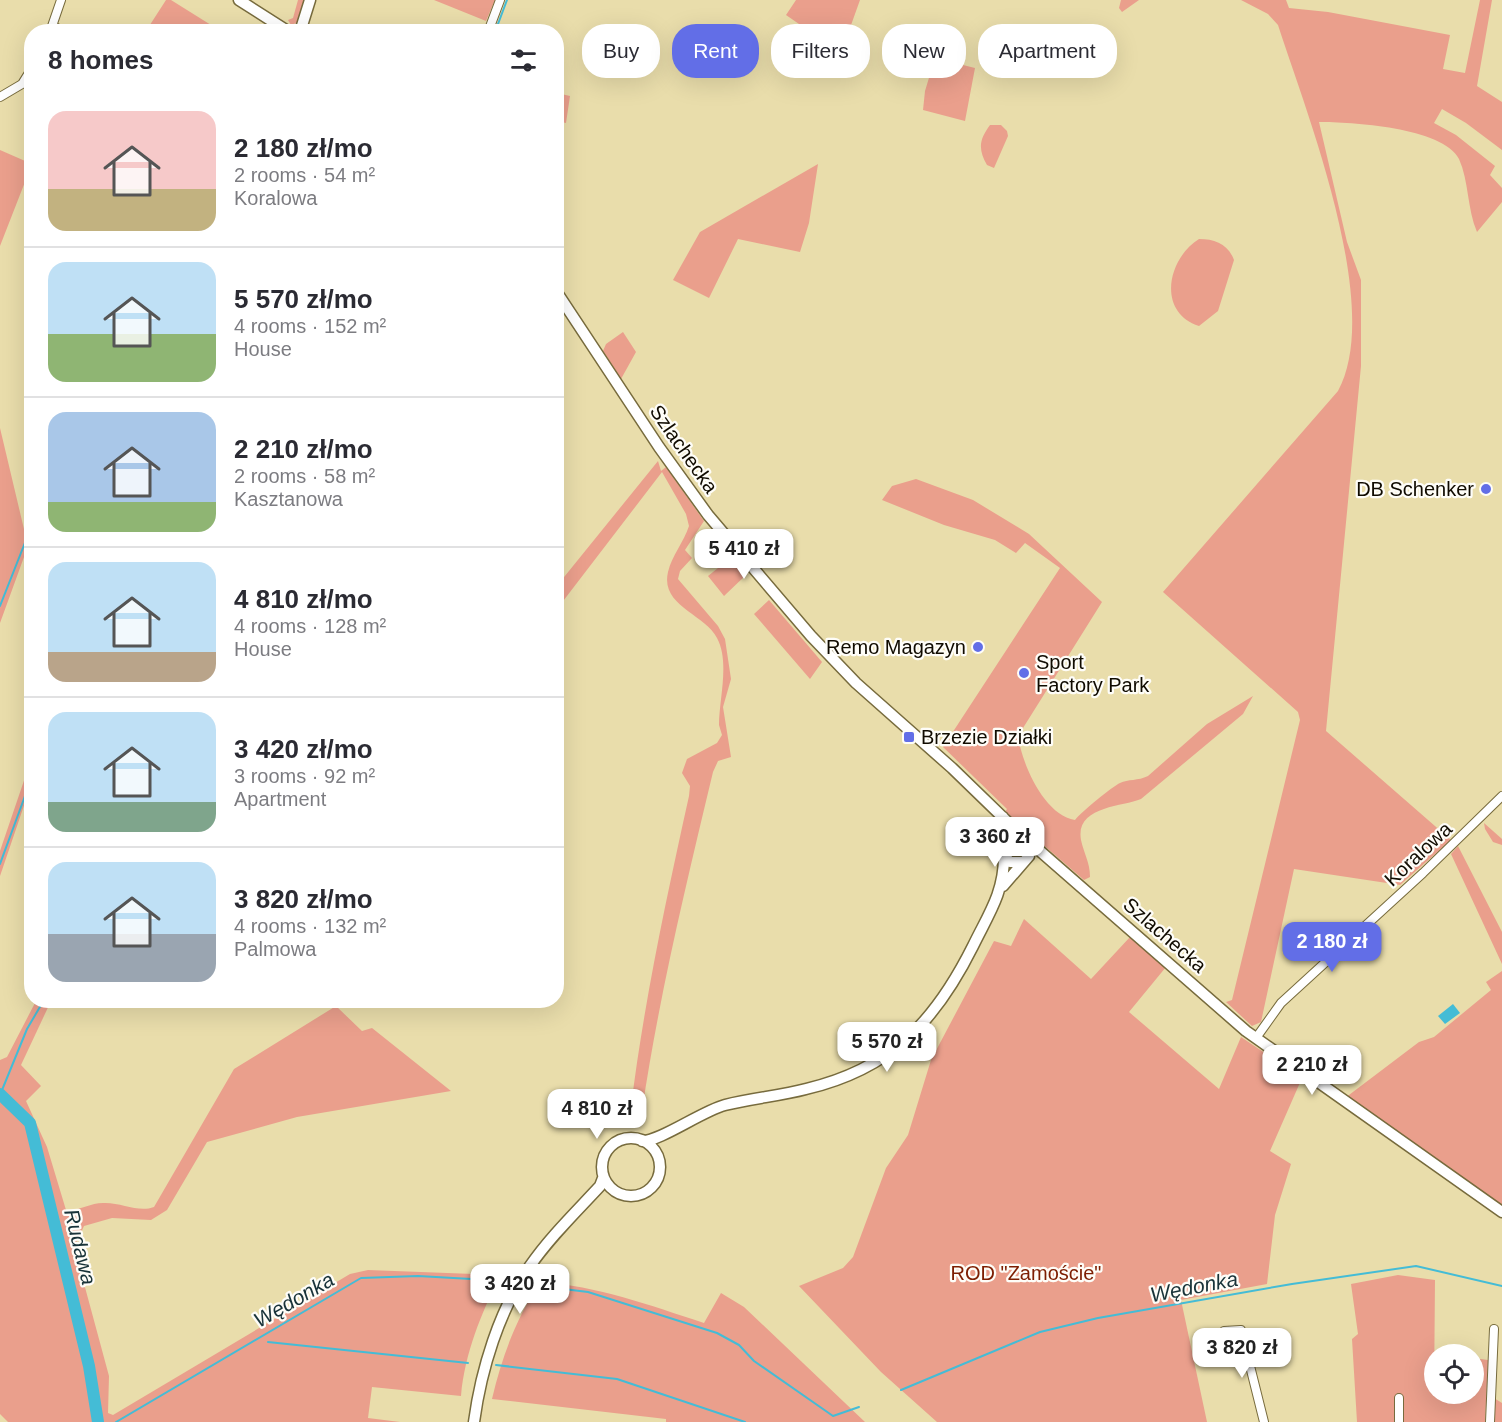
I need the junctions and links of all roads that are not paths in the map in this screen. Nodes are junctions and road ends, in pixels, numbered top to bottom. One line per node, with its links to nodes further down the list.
1 (61, 0): 5 (street)
2 (239, 0): 6 (street)
3 (310, 0): 7 (street)
4 (500, 0): 8 (street)
5 (53, 24)
6 (276, 24)
7 (302, 24)
8 (491, 24)
9 (24, 81): 10 (street)
10 (0, 97)
11 (564, 303): 13 (street, Szlachecka)
12 (1502, 796): 20 (street, Koralowa)
13 (1002, 817): 14 (street, Szlachecka); 15 (street)
14 (1027, 839): 15 (street); 17 (street, Szlachecka); 18 (street)
15 (1003, 841): 16 (street)
16 (1005, 857): 18 (street); 19 (street)
17 (1049, 858): 18 (street); 20 (street, Szlachecka)
18 (1024, 860): 19 (street)
19 (1001, 888): 21 (street)
20 (1256, 1038): 27 (street, Szlachecka)
21 (670, 1132): 22 (street); 23 (street)
22 (642, 1141): 23 (street); 24 (street)
23 (659, 1161): 25 (street)
24 (603, 1178): 25 (street); 26 (street)
25 (615, 1191): 26 (street)
26 (585, 1203): 31 (street)
27 (1502, 1212)
28 (1494, 1329): 34 (street)
29 (1224, 1331): 32 (street)
30 (1399, 1398): 33 (street)
31 (474, 1422)
32 (1264, 1422)
33 (1400, 1422)
34 (1491, 1422)

